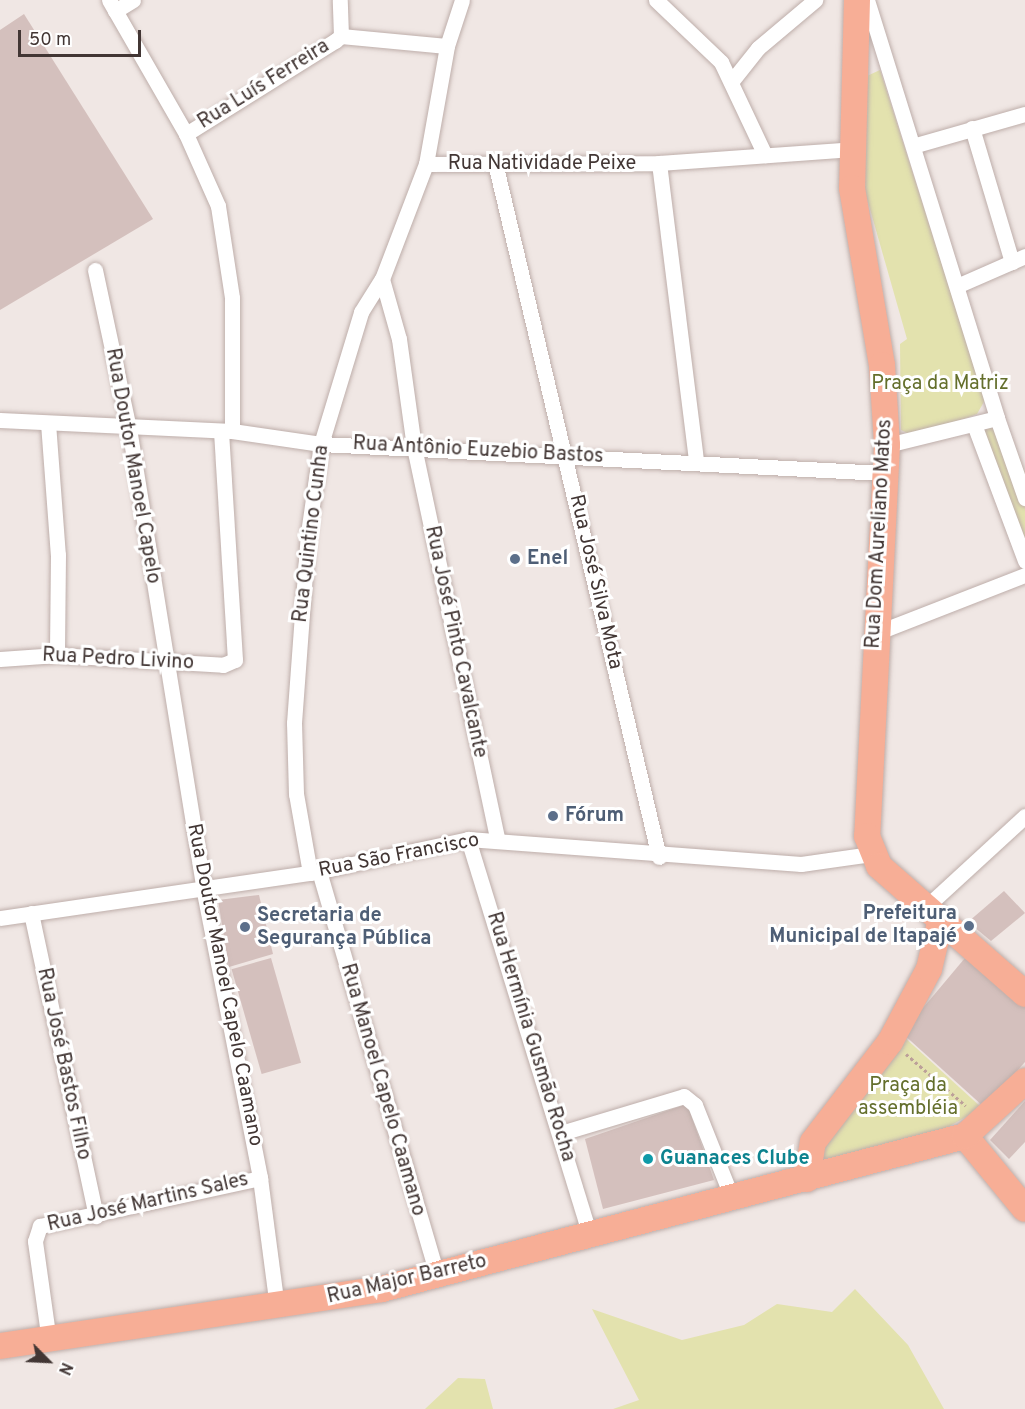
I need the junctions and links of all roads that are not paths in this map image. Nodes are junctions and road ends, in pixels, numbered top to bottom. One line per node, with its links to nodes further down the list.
1 (134, 0): 8 (street)
2 (340, 0): 9 (street, Rua Luís Ferreira)
3 (462, 0): 10 (street, Rua Quintino Cunha)
4 (657, 0): 11 (street)
5 (815, 0): 11 (street)
6 (857, 0): 16 (main road, Rua Dom Aureliano Matos)
7 (867, 0): 15 (street)
8 (112, 5): 14 (street)
9 (340, 36): 10 (street); 14 (street, Rua Luís Ferreira)
10 (447, 46): 19 (street, Rua Quintino Cunha)
11 (731, 82): 17 (street)
12 (1025, 114): 13 (street)
13 (972, 128): 15 (street); 21 (street)
14 (186, 134): 30 (street)
15 (916, 145): 24 (street)
16 (852, 149): 17 (street, Rua Natividade Peixe); 32 (main road, Rua Dom Aureliano Matos)
17 (765, 154): 18 (street, Rua Natividade Peixe)
18 (659, 163): 20 (street, Rua Natividade Peixe); 35 (street)
19 (426, 164): 20 (street, Rua Natividade Peixe); 23 (street, Rua Quintino Cunha)
20 (496, 167): 34 (street, Rua José Silva Mota)
21 (1019, 259): 24 (street)
22 (94, 270): 29 (street, Rua Doutor Manoel Capelo)
23 (382, 279): 31 (street, Rua Quintino Cunha); 33 (street, Rua José Pinto Cavalcante)
24 (959, 285): 25 (street)
25 (997, 418): 28 (street); 37 (street)
26 (0, 420): 27 (street, Rua Antônio Euzebio Bastos)
27 (48, 423): 29 (street, Rua Antônio Euzebio Bastos); 41 (street)
28 (975, 426): 32 (street); 38 (street)
29 (129, 428): 30 (street, Rua Antônio Euzebio Bastos); 43 (street, Rua Doutor Manoel Capelo)
30 (226, 432): 31 (street, Rua Antônio Euzebio Bastos); 43 (street, Rua Pedro Livino)
31 (321, 444): 33 (street, Rua Antônio Euzebio Bastos); 49 (street, Rua Quintino Cunha)
32 (887, 445): 36 (main road, Rua Dom Aureliano Matos)
33 (414, 447): 34 (street, Rua Antônio Euzebio Bastos); 45 (street, Rua José Pinto Cavalcante)
34 (565, 454): 35 (street, Rua Antônio Euzebio Bastos); 48 (street, Rua José Silva Mota)
35 (696, 462): 36 (street, Rua Antônio Euzebio Bastos)
36 (884, 473): 40 (main road, Rua Dom Aureliano Matos)
37 (1025, 498)
38 (1025, 561)
39 (1025, 575): 40 (street)
40 (876, 633): 47 (main road, Rua Dom Aureliano Matos)
41 (57, 655): 42 (street, Rua Pedro Livino); 43 (street, Rua Pedro Livino)
42 (0, 659)
43 (165, 663): 50 (street, Rua Doutor Manoel Capelo Caamano)
44 (1025, 816): 52 (street)
45 (497, 837): 46 (street, Rua São Francisco); 48 (street, Rua São Francisco)
46 (468, 839): 49 (street, Rua São Francisco); 57 (street, Rua Hermínia Gusmão Rocha)
47 (871, 854): 48 (street, Rua São Francisco); 52 (main road)
48 (659, 857)
49 (314, 872): 50 (street, Rua São Francisco); 64 (street, Rua Manoel Capelo Caamano)
50 (203, 887): 51 (street, Rua São Francisco); 58 (street, Rua Doutor Manoel Capelo Caamano)
51 (31, 913): 53 (street, Rua São Francisco); 62 (street, Rua José Bastos Filho)
52 (933, 915): 54 (main road); 59 (main road)
53 (0, 918)
54 (1025, 994)
55 (1025, 1081): 56 (main road)
56 (974, 1129): 59 (main road, Rua Major Barreto); 61 (main road)
57 (561, 1133): 60 (street); 63 (street, Rua Hermínia Gusmão Rocha)
58 (260, 1178): 62 (street, Rua José Martins Sales); 65 (street, Rua Doutor Manoel Capelo Caamano)
59 (807, 1179): 60 (main road, Rua Major Barreto)
60 (732, 1198): 63 (main road, Rua Major Barreto)
61 (1025, 1209)
62 (96, 1216): 66 (street, Rua José Martins Sales)
63 (590, 1235): 64 (main road, Rua Major Barreto)
64 (437, 1275): 65 (main road, Rua Major Barreto)
65 (277, 1308): 66 (main road, Rua Major Barreto)
66 (49, 1341): 67 (main road, Rua Major Barreto)
67 (0, 1346)

